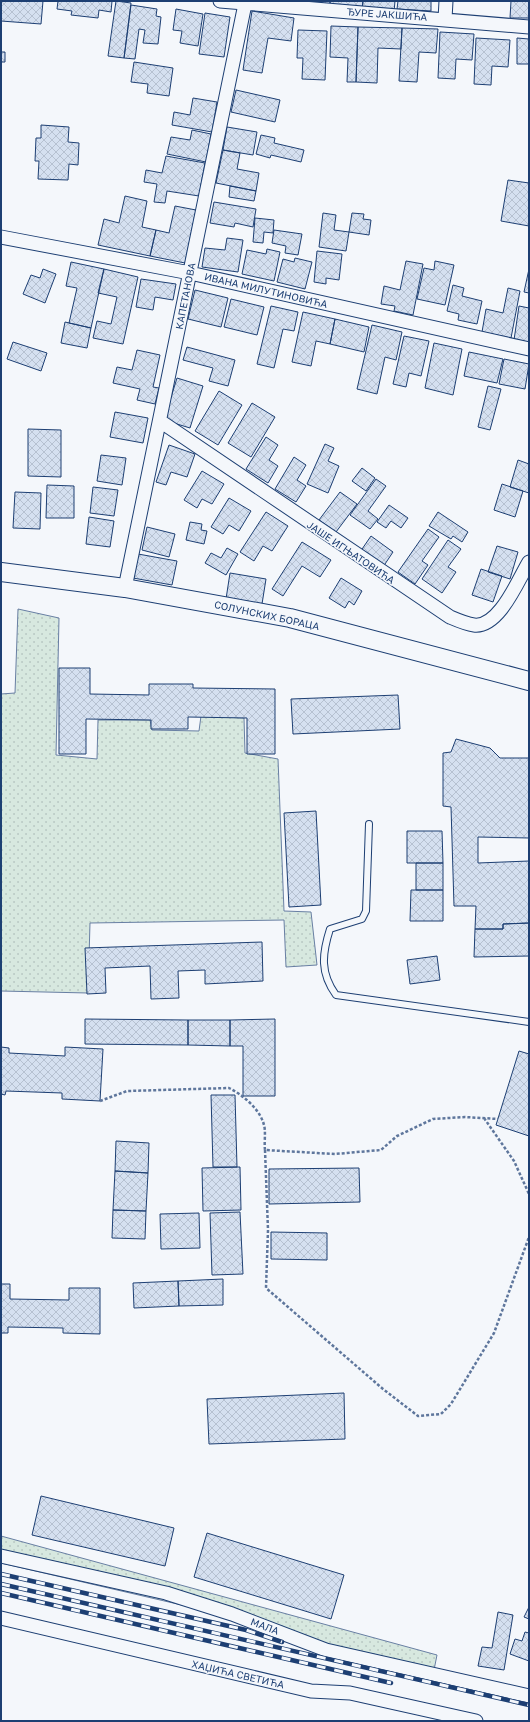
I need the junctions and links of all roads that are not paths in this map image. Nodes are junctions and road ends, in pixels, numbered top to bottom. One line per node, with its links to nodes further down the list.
1 (220, 1): 3 (street, ЂУРЕ ЈАКШИЋА)
2 (446, 1): 4 (street)
3 (245, 4): 4 (street, ЂУРЕ ЈАКШИЋА); 7 (street, КАПЕТАНОВА)
4 (445, 19): 5 (street, ЂУРЕ ЈАКШИЋА)
5 (529, 27)
6 (1, 237): 7 (street, ИВАНА МИЛУТИНОВИЋА)
7 (190, 273): 8 (street, ИВАНА МИЛУТИНОВИЋА); 9 (street, КАПЕТАНОВА)
8 (529, 349)
9 (160, 421): 10 (street, ЈАШЕ ИГЊАТОВИЋА); 12 (street, КАПЕТАНОВА)
10 (529, 562)
11 (1, 572): 12 (street, СОЛУНСКИХ БОРАЦА)
12 (125, 588): 13 (street, СОЛУНСКИХ БОРАЦА)
13 (529, 681)
14 (369, 824): 15 (lane)
15 (529, 1022)
16 (1, 1556): 18 (street, МАЛА)
17 (1, 1618): 19 (street, ХАЏИЋА СВЕТИЋА)
18 (529, 1696)
19 (476, 1721)

